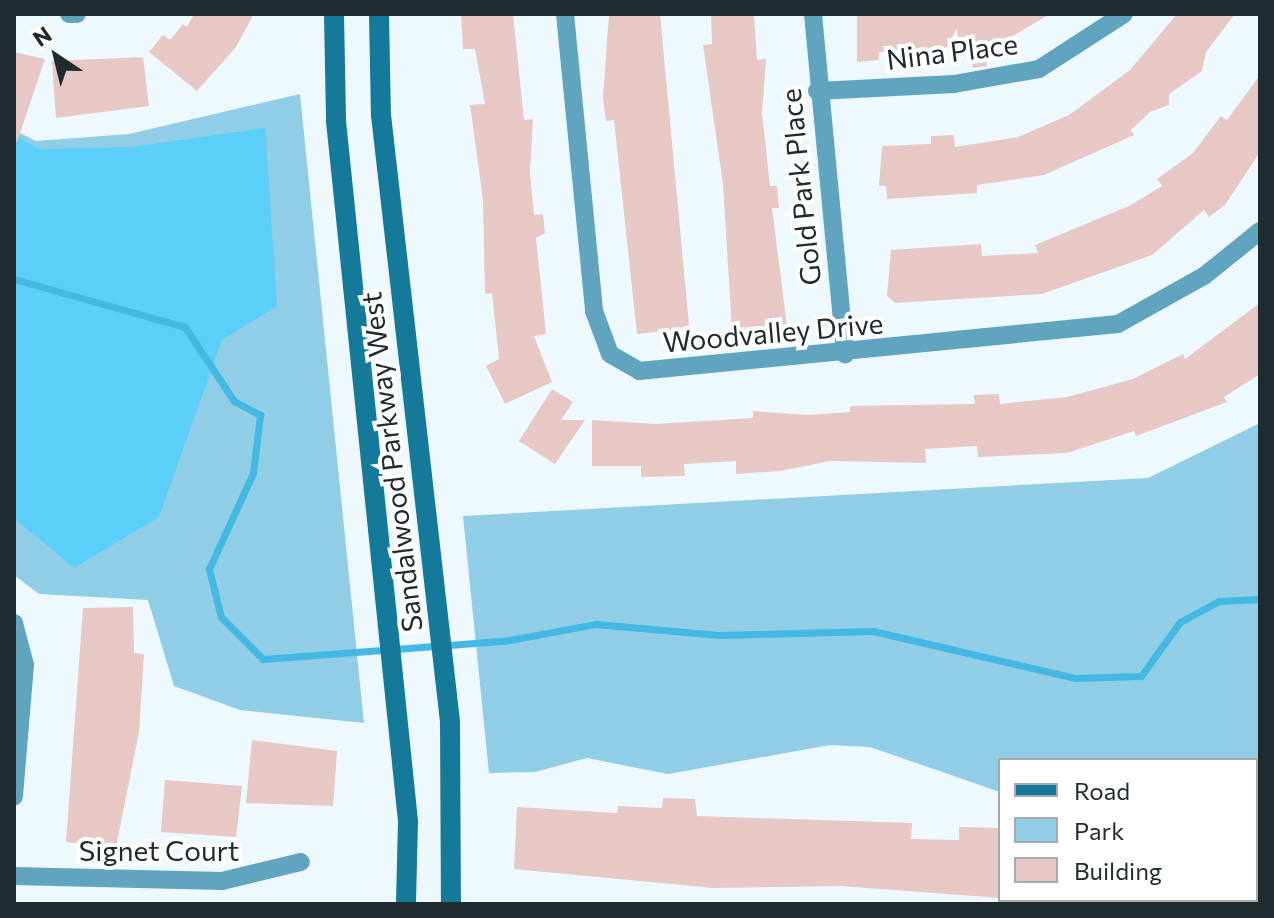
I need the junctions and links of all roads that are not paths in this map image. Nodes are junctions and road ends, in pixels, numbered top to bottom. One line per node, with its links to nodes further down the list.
1 (69, 14): 2 (street)
2 (77, 14)
3 (334, 14): 15 (main road, Sandalwood Parkway West)
4 (379, 14): 16 (main road, Sandalwood Parkway West)
5 (565, 14): 10 (street, Woodvalley Drive)
6 (813, 14): 8 (street, Gold Park Place)
7 (1124, 14): 8 (street, Nina Place)
8 (817, 91): 10 (street, Gold Park Place)
9 (1260, 231): 10 (street, Woodvalley Drive)
10 (845, 355)
11 (14, 623): 12 (street)
12 (14, 797)
13 (301, 862): 14 (street, Signet Court)
14 (14, 876)
15 (406, 904)
16 (451, 904)

